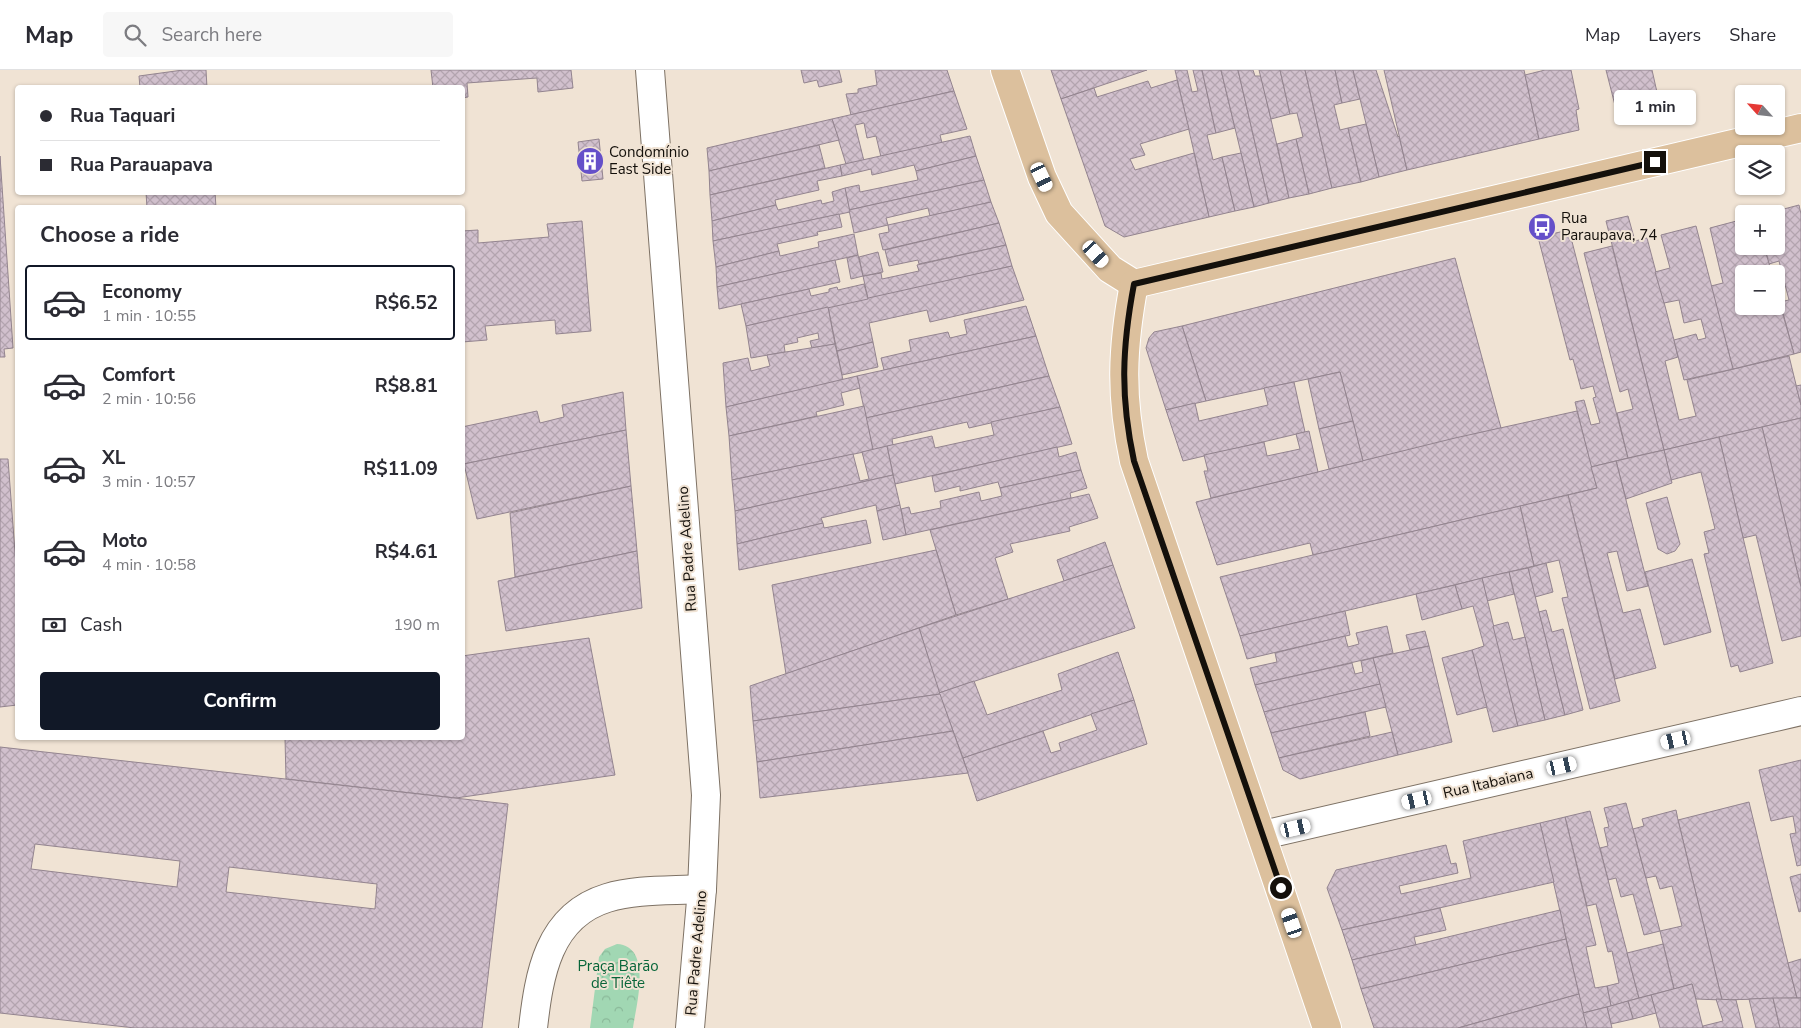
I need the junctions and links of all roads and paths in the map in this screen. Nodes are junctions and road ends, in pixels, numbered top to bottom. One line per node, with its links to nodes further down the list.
1 (650, 70): 7 (street, Rua Padre Adelino)
2 (1005, 70): 4 (main road)
3 (1801, 128): 4 (main road)
4 (1134, 284): 6 (main road)
5 (1801, 711): 6 (street, Rua Itabaiana)
6 (1263, 836): 10 (main road)
7 (702, 889): 8 (street); 9 (street, Rua Padre Adelino)
8 (533, 1028)
9 (690, 1028)
10 (1327, 1028)

